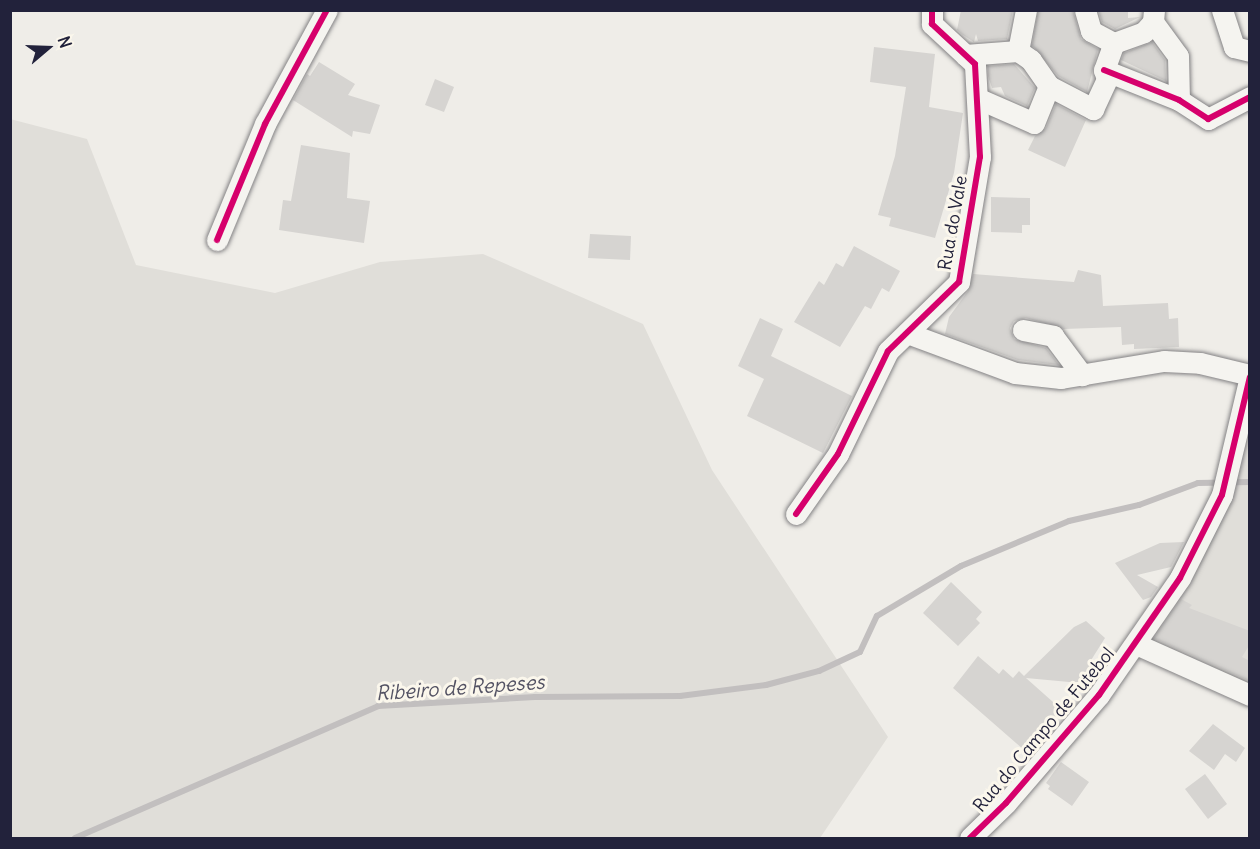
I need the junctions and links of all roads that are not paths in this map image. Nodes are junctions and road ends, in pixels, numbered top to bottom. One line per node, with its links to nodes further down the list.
1 (327, 10): 16 (street)
2 (932, 10): 10 (street, Rua do Vale)
3 (1026, 10): 8 (street)
4 (1085, 10): 7 (street)
5 (1222, 10): 9 (street)
6 (1153, 16): 7 (street); 15 (street)
7 (1114, 43): 11 (street)
8 (1018, 51): 10 (street); 12 (street)
9 (1250, 51)
10 (965, 55): 14 (street, Rua do Vale)
11 (1104, 70): 12 (street); 15 (street)
12 (1049, 86): 14 (street)
13 (1250, 97): 15 (street)
14 (977, 98): 18 (street, Rua do Vale)
15 (1179, 100)
16 (217, 240)
17 (1023, 330): 19 (street)
18 (907, 333): 19 (street); 21 (street, Rua do Vale)
19 (1082, 375): 20 (street)
20 (1250, 376): 22 (street, Rua do Campo de Futebol)
21 (796, 514)
22 (1136, 644): 23 (street); 24 (street, Rua do Campo de Futebol)
23 (1250, 695)
24 (970, 838)

